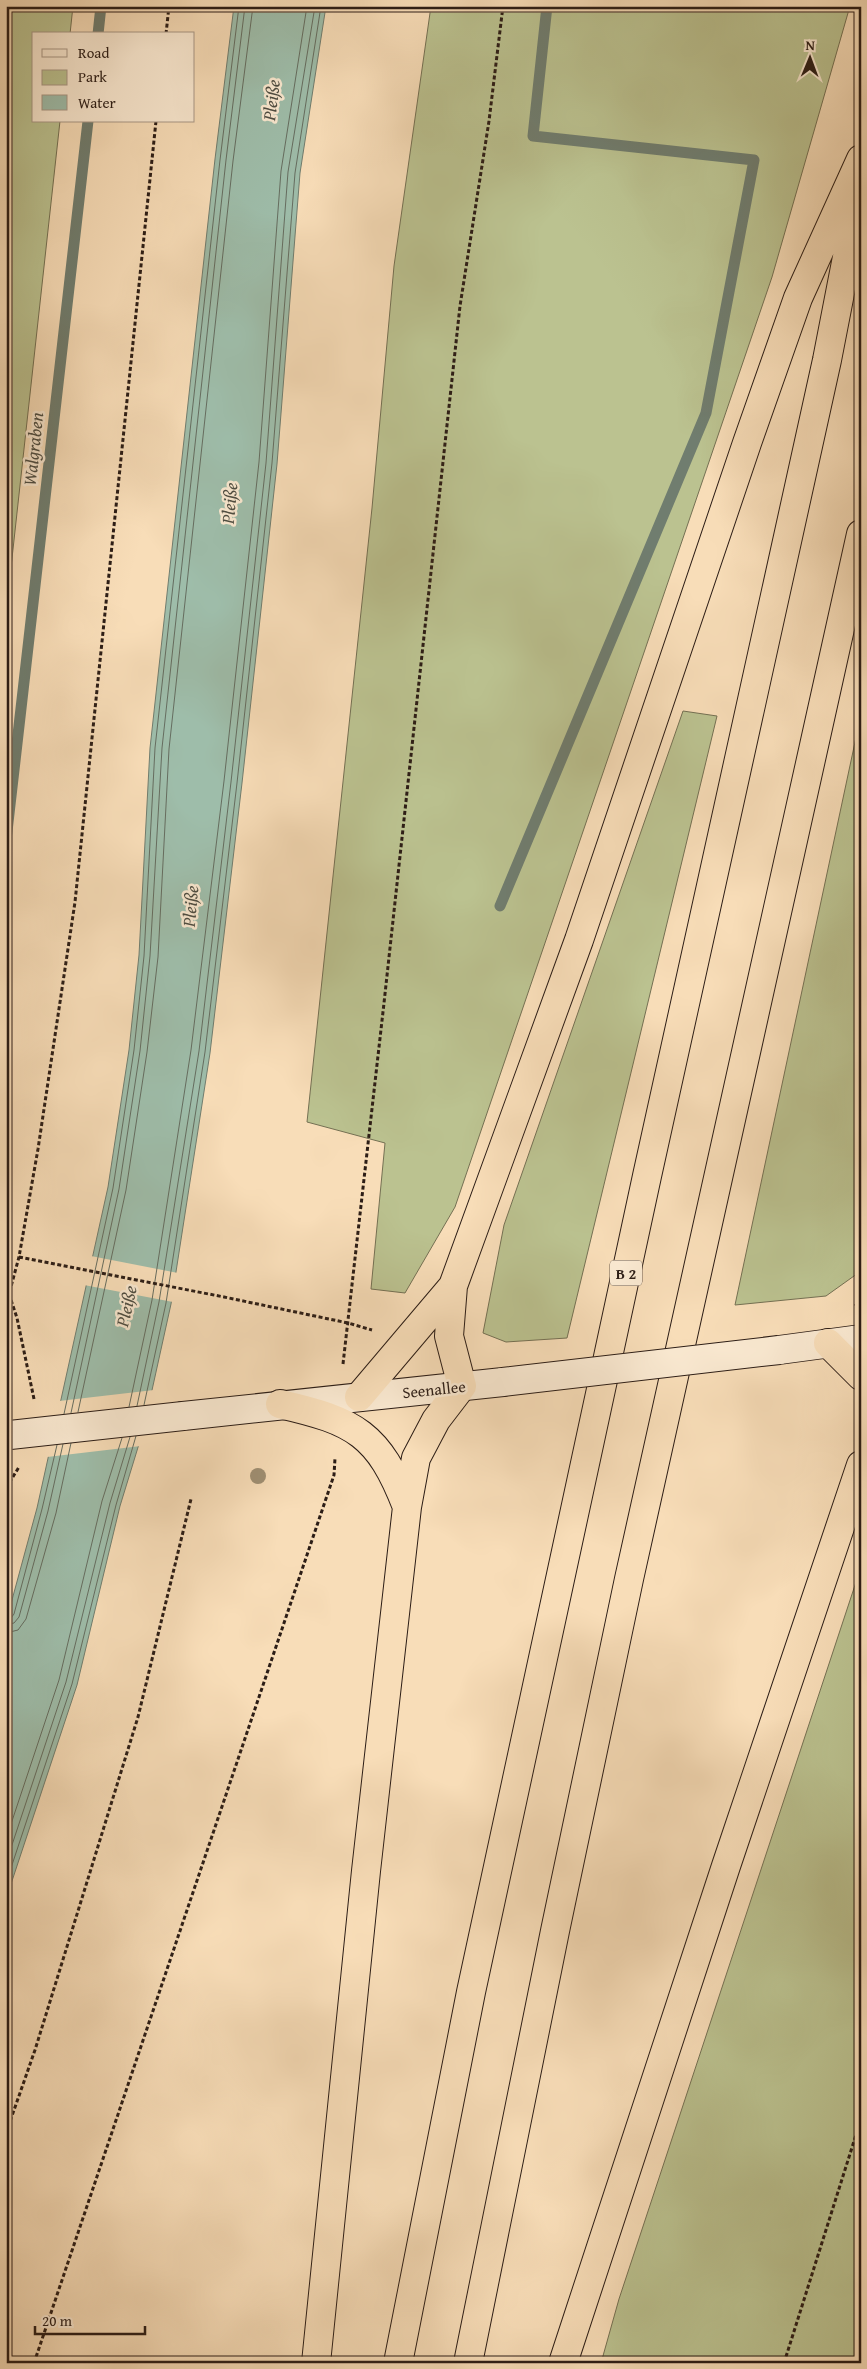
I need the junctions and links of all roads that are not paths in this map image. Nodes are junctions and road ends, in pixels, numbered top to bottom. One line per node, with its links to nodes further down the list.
1 (861, 159): 4 (highway)
2 (861, 186): 15 (highway, B 2)
3 (861, 534): 16 (highway)
4 (453, 1286): 8 (highway); 10 (highway)
5 (861, 1339): 6 (main road, Seenallee)
6 (828, 1343): 7 (highway); 8 (main road, Seenallee, bridge)
7 (861, 1376)
8 (462, 1386): 10 (main road, Seenallee); 13 (highway)
9 (280, 1404): 10 (highway); 11 (main road, bridge)
10 (345, 1406): 13 (highway)
11 (8, 1435)
12 (861, 1465): 17 (highway)
13 (407, 1507): 14 (highway)
14 (316, 2363)
15 (398, 2363)
16 (468, 2363)
17 (563, 2363)

